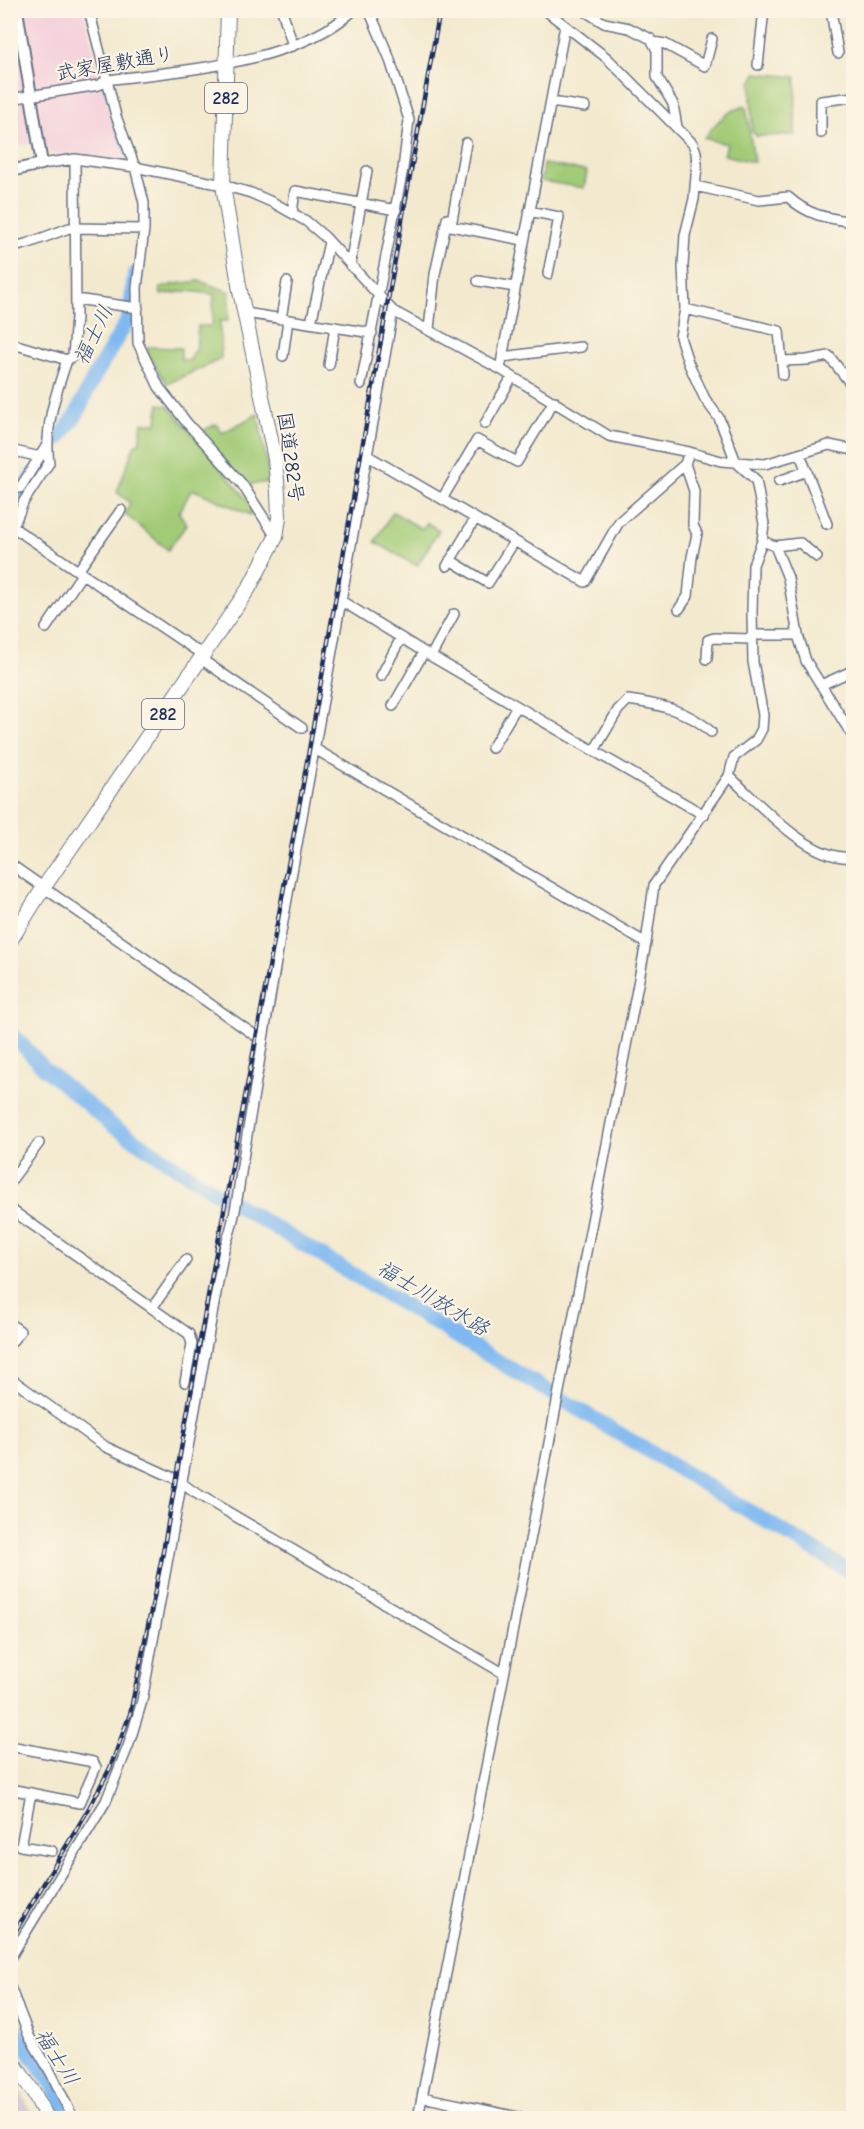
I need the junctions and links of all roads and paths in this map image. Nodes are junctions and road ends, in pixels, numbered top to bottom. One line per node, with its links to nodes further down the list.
1 (17, 10): 20 (main road)
2 (89, 10): 19 (street)
3 (228, 10): 17 (highway, 国道282号 / 282)
4 (282, 10): 15 (street)
5 (354, 10): 15 (street, 武家屋敷通り)
6 (369, 10): 36 (street)
7 (544, 10): 12 (street)
8 (583, 10): 14 (street)
9 (779, 10): 11 (street)
10 (831, 10): 16 (street)
11 (764, 12): 18 (street)
12 (565, 26): 23 (street); 25 (street)
13 (712, 39): 14 (street)
14 (653, 42): 25 (street)
15 (293, 46): 17 (street, 武家屋敷通り)
16 (838, 53)
17 (227, 64): 19 (street, 武家屋敷通り); 33 (highway, 国道282号 / 282)
18 (759, 65)
19 (107, 80): 20 (street, 武家屋敷通り); 30 (street)
20 (31, 96): 22 (street, 武家屋敷通り); 29 (main road)
21 (854, 97): 26 (street)
22 (10, 99)
23 (550, 102): 24 (street); 37 (street)
24 (585, 107)
25 (677, 127): 34 (street)
26 (821, 133)
27 (466, 143): 39 (street)
28 (75, 159): 29 (street); 30 (street); 41 (street)
29 (42, 164): 31 (main road)
30 (135, 167): 33 (street); 42 (street)
31 (10, 171)
32 (367, 171): 35 (street)
33 (223, 185): 38 (street); 56 (highway, 国道282号 / 282)
34 (695, 186): 40 (street); 54 (street)
35 (361, 203): 36 (street); 38 (street); 46 (street)
36 (396, 210): 51 (street)
37 (529, 211): 43 (street); 47 (street)
38 (292, 213): 44 (street)
39 (452, 217): 43 (street); 60 (street)
40 (854, 222)
41 (77, 227): 42 (street); 45 (street); 52 (street)
42 (144, 229): 53 (street)
43 (523, 240): 50 (street)
44 (329, 242): 46 (street); 58 (street)
45 (10, 248)
46 (350, 265): 51 (street)
47 (548, 274)
48 (478, 281): 50 (street)
49 (287, 282): 57 (street)
50 (515, 287): 65 (street)
51 (380, 296): 55 (street); 61 (street)
52 (76, 299): 53 (street); 66 (street)
53 (134, 307): 93 (street)
54 (685, 309): 67 (street); 83 (street)
55 (393, 310): 60 (street); 81 (street)
56 (245, 312): 57 (street); 93 (highway, 国道282号 / 282)
57 (285, 319): 58 (street); 64 (street)
58 (310, 323): 59 (street)
59 (335, 327): 61 (street); 68 (street)
60 (429, 329): 69 (street)
61 (372, 333): 72 (street)
62 (10, 343): 66 (street)
63 (581, 347): 65 (street)
64 (283, 356)
65 (502, 357): 69 (street)
66 (67, 360): 76 (street)
67 (783, 361): 70 (street); 73 (street)
68 (329, 365)
69 (500, 369): 71 (street)
70 (783, 375)
71 (512, 377): 74 (street); 75 (street)
72 (361, 384)
73 (854, 388)
74 (554, 402): 79 (street); 88 (street)
75 (485, 424)
76 (48, 443): 82 (street); 92 (street)
77 (10, 450): 82 (street)
78 (854, 450): 80 (street)
79 (689, 452): 83 (street); 84 (street)
80 (800, 454): 83 (street); 85 (street)
81 (368, 456): 88 (street); 99 (street)
82 (40, 458): 87 (street)
83 (736, 462): 94 (street)
84 (685, 464): 95 (street); 100 (street)
85 (807, 471): 86 (street); 91 (street)
86 (779, 481)
87 (10, 486)
88 (442, 499): 90 (street)
89 (121, 510): 98 (street)
90 (475, 519): 95 (street); 95 (street)
91 (827, 524)
92 (12, 532): 98 (street)
93 (276, 537): 107 (highway, 国道282号 / 282)
94 (762, 541): 96 (street); 104 (street)
95 (514, 542)
96 (775, 546): 97 (street); 103 (street)
97 (818, 557)
98 (80, 572): 102 (street); 107 (street)
99 (340, 600): 105 (street); 118 (street)
100 (679, 609)
101 (454, 614): 106 (street)
102 (46, 628)
103 (798, 635): 104 (street); 111 (street)
104 (752, 637): 108 (street); 120 (street)
105 (401, 638): 106 (street); 110 (street)
106 (427, 654): 112 (street); 113 (street)
107 (202, 657): 114 (street); 124 (highway, 国道282号 / 282)
108 (707, 659)
109 (854, 670): 111 (street)
110 (381, 676)
111 (821, 685): 116 (street)
112 (393, 706)
113 (517, 706): 117 (street); 119 (street)
114 (302, 728)
115 (711, 732): 119 (street)
116 (854, 738)
117 (492, 748)
118 (315, 749): 126 (street); 127 (street)
119 (594, 750): 121 (street)
120 (729, 776): 121 (street); 122 (street)
121 (704, 815): 126 (street)
122 (854, 857)
123 (10, 864): 124 (street)
124 (44, 887): 125 (highway, 国道282号 / 282); 127 (street)
125 (10, 941)
126 (646, 943): 138 (street)
127 (263, 1041): 137 (street)
128 (39, 1143): 129 (street)
129 (10, 1182)
130 (10, 1209): 132 (street)
131 (186, 1260): 132 (street)
132 (152, 1308): 136 (street)
133 (10, 1324): 134 (street)
134 (10, 1344)
135 (10, 1378): 137 (street)
136 (185, 1382)
137 (183, 1484): 138 (street); 145 (street)
138 (503, 1674): 148 (street)
139 (10, 1746): 141 (street)
140 (10, 1789): 141 (street)
141 (30, 1793): 143 (street)
142 (10, 1837): 143 (street)
143 (22, 1840): 144 (street)
144 (52, 1851)
145 (10, 1958)
146 (10, 1988): 150 (street)
147 (10, 2058): 149 (highway)
148 (422, 2097): 151 (street); 152 (street)
149 (47, 2118)
150 (74, 2118)
151 (418, 2118)
152 (523, 2118)

